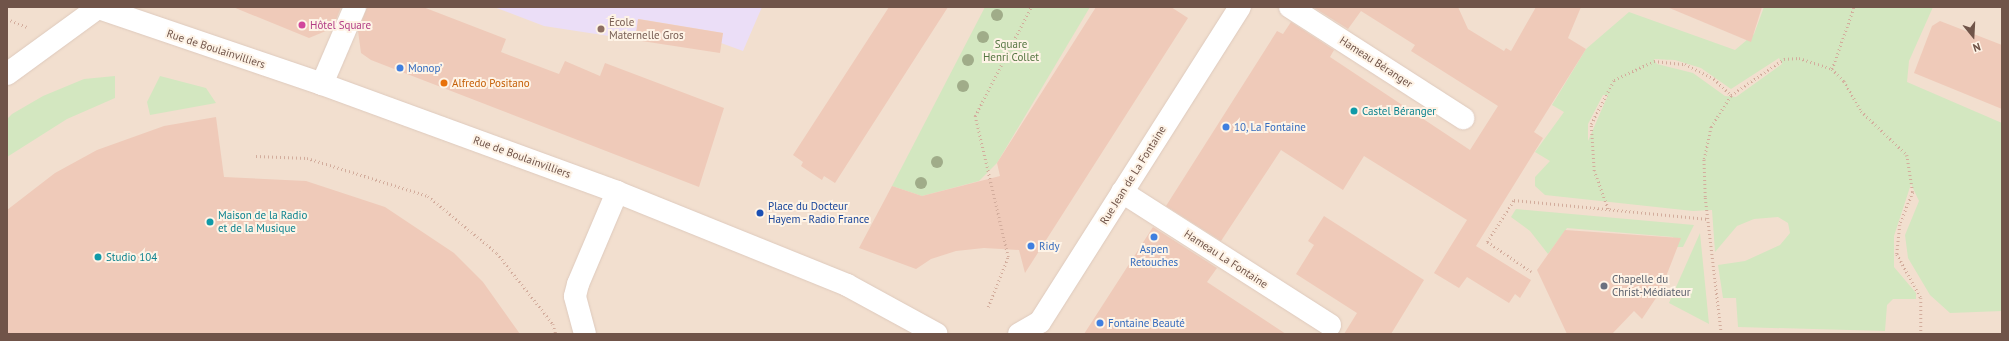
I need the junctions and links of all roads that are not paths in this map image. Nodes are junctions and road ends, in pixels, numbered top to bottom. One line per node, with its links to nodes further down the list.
1 (98, 7): 5 (street); 6 (street, Rue de Boulainvilliers)
2 (355, 7): 6 (street)
3 (1240, 7): 9 (street, Rue Jean de La Fontaine)
4 (1290, 7): 7 (street, Hameau Béranger)
5 (7, 74)
6 (322, 84): 8 (street, Rue de Boulainvilliers)
7 (1463, 118)
8 (617, 192): 11 (street); 12 (street, Rue de Boulainvilliers)
9 (1122, 192): 10 (street, Hameau La Fontaine); 13 (street, Rue Jean de La Fontaine)
10 (1330, 325)
11 (585, 334)
12 (937, 334)
13 (1019, 334)

